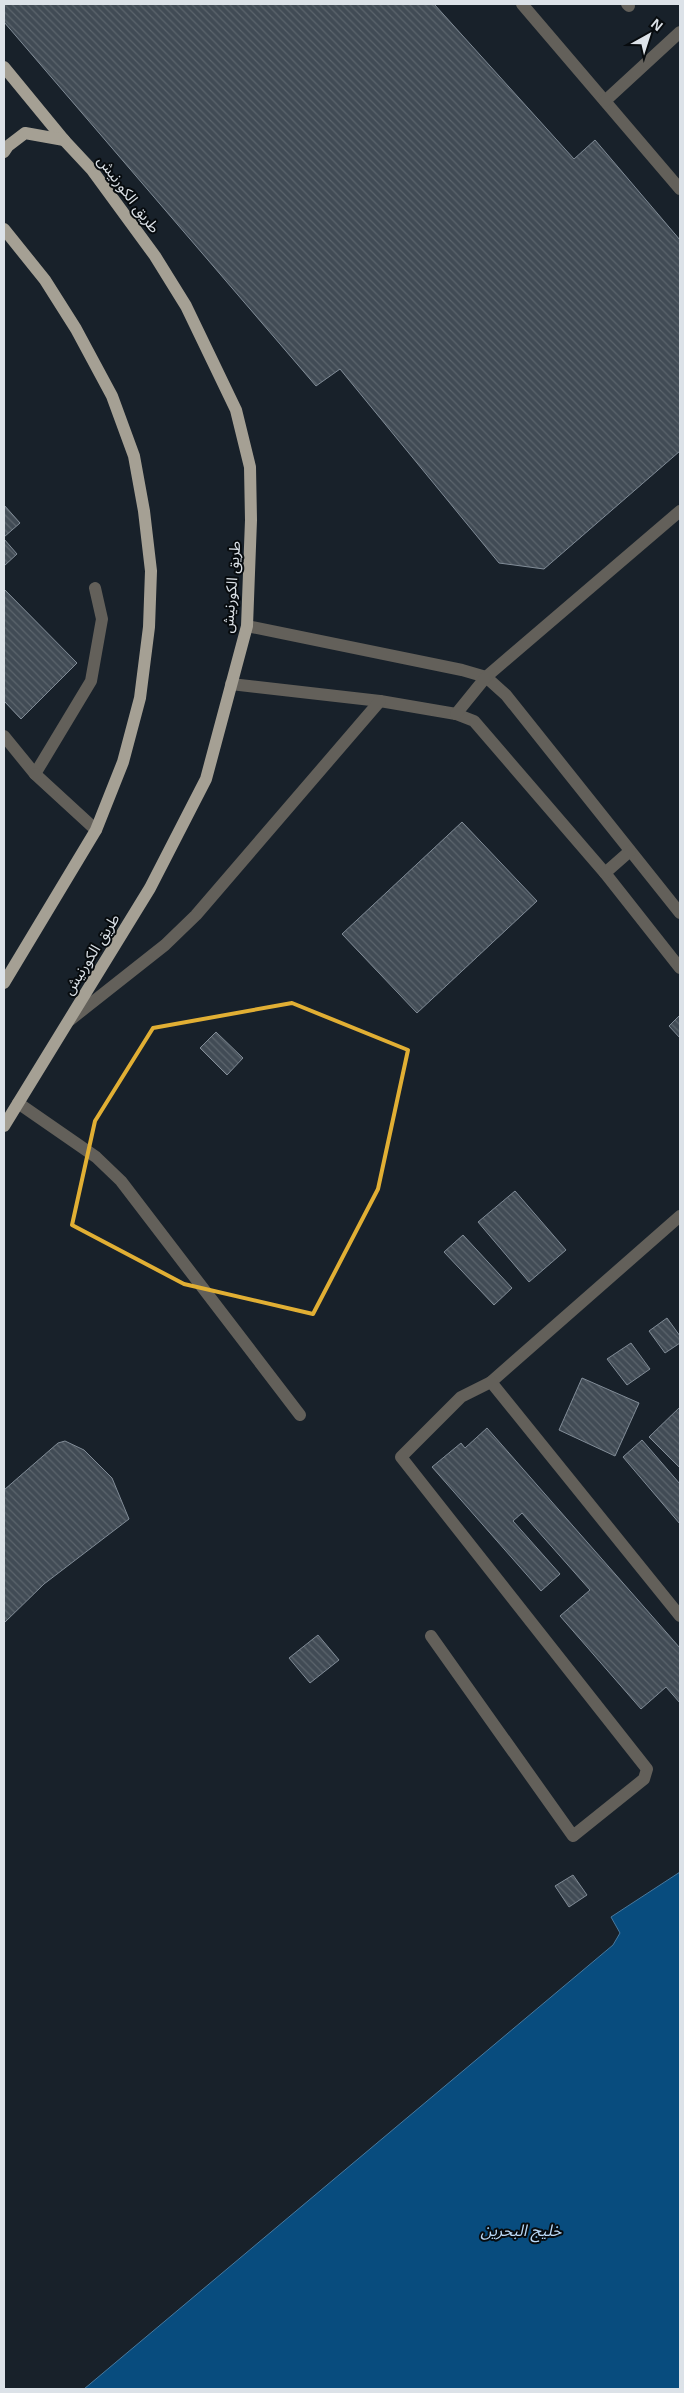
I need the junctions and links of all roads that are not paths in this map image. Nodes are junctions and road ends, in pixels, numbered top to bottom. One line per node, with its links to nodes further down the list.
1 (522, 4): 4 (street)
2 (680, 32): 4 (street)
3 (4, 67): 5 (main road, طريق الكورنيش)
4 (605, 101): 7 (street)
5 (64, 140): 6 (main road); 11 (main road, طريق الكورنيش)
6 (4, 152)
7 (680, 189)
8 (4, 229): 18 (main road)
9 (680, 511): 12 (street)
10 (95, 588): 17 (street)
11 (247, 626): 12 (street); 13 (main road, طريق الكورنيش)
12 (486, 678): 15 (street); 19 (street)
13 (231, 684): 14 (street); 24 (main road, طريق الكورنيش)
14 (380, 701): 15 (street); 24 (street)
15 (456, 714): 20 (street)
16 (4, 736): 17 (street)
17 (35, 774): 18 (street)
18 (96, 830): 23 (main road)
19 (630, 851): 20 (street); 21 (street)
20 (606, 873): 22 (street)
21 (680, 913)
22 (680, 968)
23 (4, 983)
24 (68, 1021): 25 (main road, طريق الكورنيش)
25 (18, 1103): 26 (main road, طريق الكورنيش); 29 (street)
26 (4, 1126)
27 (680, 1216): 28 (street)
28 (491, 1382): 30 (street); 31 (street)
29 (300, 1415)
30 (680, 1616)
31 (431, 1636)

